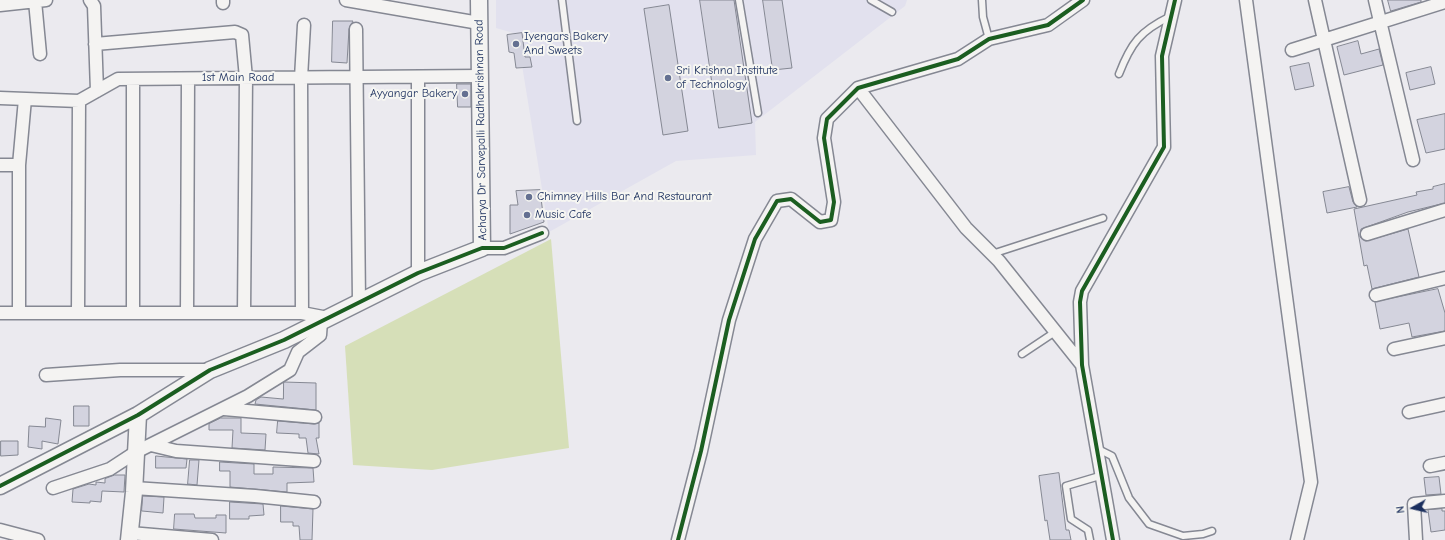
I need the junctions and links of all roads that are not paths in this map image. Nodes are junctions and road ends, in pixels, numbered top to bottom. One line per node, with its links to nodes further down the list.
1 (90, 0): 24 (street)
2 (346, 0): 19 (street)
3 (479, 0): 19 (street, Acharya Dr Sarvepalli Radhakrishnan Road)
4 (562, 0): 41 (lane)
5 (739, 0): 40 (lane)
6 (871, 0): 16 (lane)
7 (982, 0): 22 (lane)
8 (1083, 0): 22 (street)
9 (1175, 0): 17 (street)
10 (1246, 0): 96 (street)
11 (1315, 0): 23 (street)
12 (1374, 0): 18 (street)
13 (41, 1): 15 (street); 26 (street)
14 (1444, 3): 18 (street)
15 (0, 5)
16 (892, 12)
17 (1171, 16): 27 (lane); 68 (street)
18 (1380, 22): 23 (street); 42 (street)
19 (480, 24): 28 (street, Acharya Dr Sarvepalli Radhakrishnan Road)
20 (304, 25): 32 (street)
21 (356, 29): 29 (street)
22 (988, 39): 35 (street)
23 (1323, 41): 25 (street); 45 (street)
24 (95, 44): 31 (street); 36 (street)
25 (1292, 50)
26 (40, 54)
27 (1119, 74)
28 (481, 76): 30 (street, 1st Main Road); 50 (street, Acharya Dr Sarvepalli Radhakrishnan Road)
29 (357, 77): 30 (street, 1st Main Road); 32 (street, 1st Main Road); 55 (street)
30 (418, 77): 52 (street)
31 (246, 78): 32 (street, 1st Main Road); 34 (street, 1st Main Road); 61 (street)
32 (301, 78): 62 (street)
33 (133, 79): 34 (street, 1st Main Road); 36 (street, 1st Main Road); 59 (street)
34 (188, 79): 60 (street)
35 (858, 88): 51 (street); 93 (street)
36 (97, 91): 39 (street, 1st Main Road)
37 (0, 98): 38 (street)
38 (25, 99): 39 (street); 44 (street)
39 (79, 101): 58 (street)
40 (758, 113)
41 (577, 122)
42 (1413, 160)
43 (0, 165): 44 (street)
44 (19, 165): 57 (street)
45 (1360, 200)
46 (1445, 210): 49 (street)
47 (1103, 218): 51 (lane)
48 (542, 233): 50 (street)
49 (1367, 234)
50 (482, 248): 52 (street, Acharya Dr Sarvepalli Radhakrishnan Road)
51 (992, 254): 64 (street)
52 (418, 273): 55 (street, Acharya Dr Sarvepalli Radhakrishnan Road)
53 (1445, 278): 54 (street)
54 (1376, 295)
55 (359, 302): 63 (street, Acharya Dr Sarvepalli Radhakrishnan Road)
56 (0, 313): 57 (street)
57 (19, 313): 58 (street)
58 (78, 313): 59 (street)
59 (133, 313): 60 (street)
60 (187, 313): 61 (street)
61 (244, 313): 62 (street)
62 (302, 313): 63 (street)
63 (325, 320): 69 (street, Acharya Dr Sarvepalli Radhakrishnan Road); 72 (street)
64 (1055, 332): 67 (lane); 68 (street)
65 (1445, 338): 66 (street)
66 (1394, 349)
67 (1022, 354)
68 (1082, 365): 77 (street)
69 (210, 370): 70 (street); 74 (street, Acharya Dr Sarvepalli Radhakrishnan Road)
70 (46, 375)
71 (1445, 404): 73 (street)
72 (223, 409): 75 (street); 76 (street)
73 (1410, 412)
74 (138, 415): 78 (street); 83 (street, Acharya Dr Sarvepalli Radhakrishnan Road)
75 (316, 417)
76 (151, 445): 78 (street); 79 (street)
77 (1098, 449): 82 (street); 89 (lane)
78 (136, 452): 84 (street); 85 (street)
79 (314, 461)
80 (1445, 463): 81 (street)
81 (1430, 466)
82 (1103, 475): 94 (lane); 95 (street)
83 (0, 486)
84 (53, 488)
85 (134, 488): 87 (street); 90 (street)
86 (1445, 501): 97 (street)
87 (314, 502)
88 (0, 530): 91 (street)
89 (1212, 531)
90 (130, 536): 92 (street)
91 (38, 540)
92 (212, 540)
93 (678, 540)
94 (1090, 540)
95 (1113, 540)
96 (1297, 540)
97 (1416, 540)

